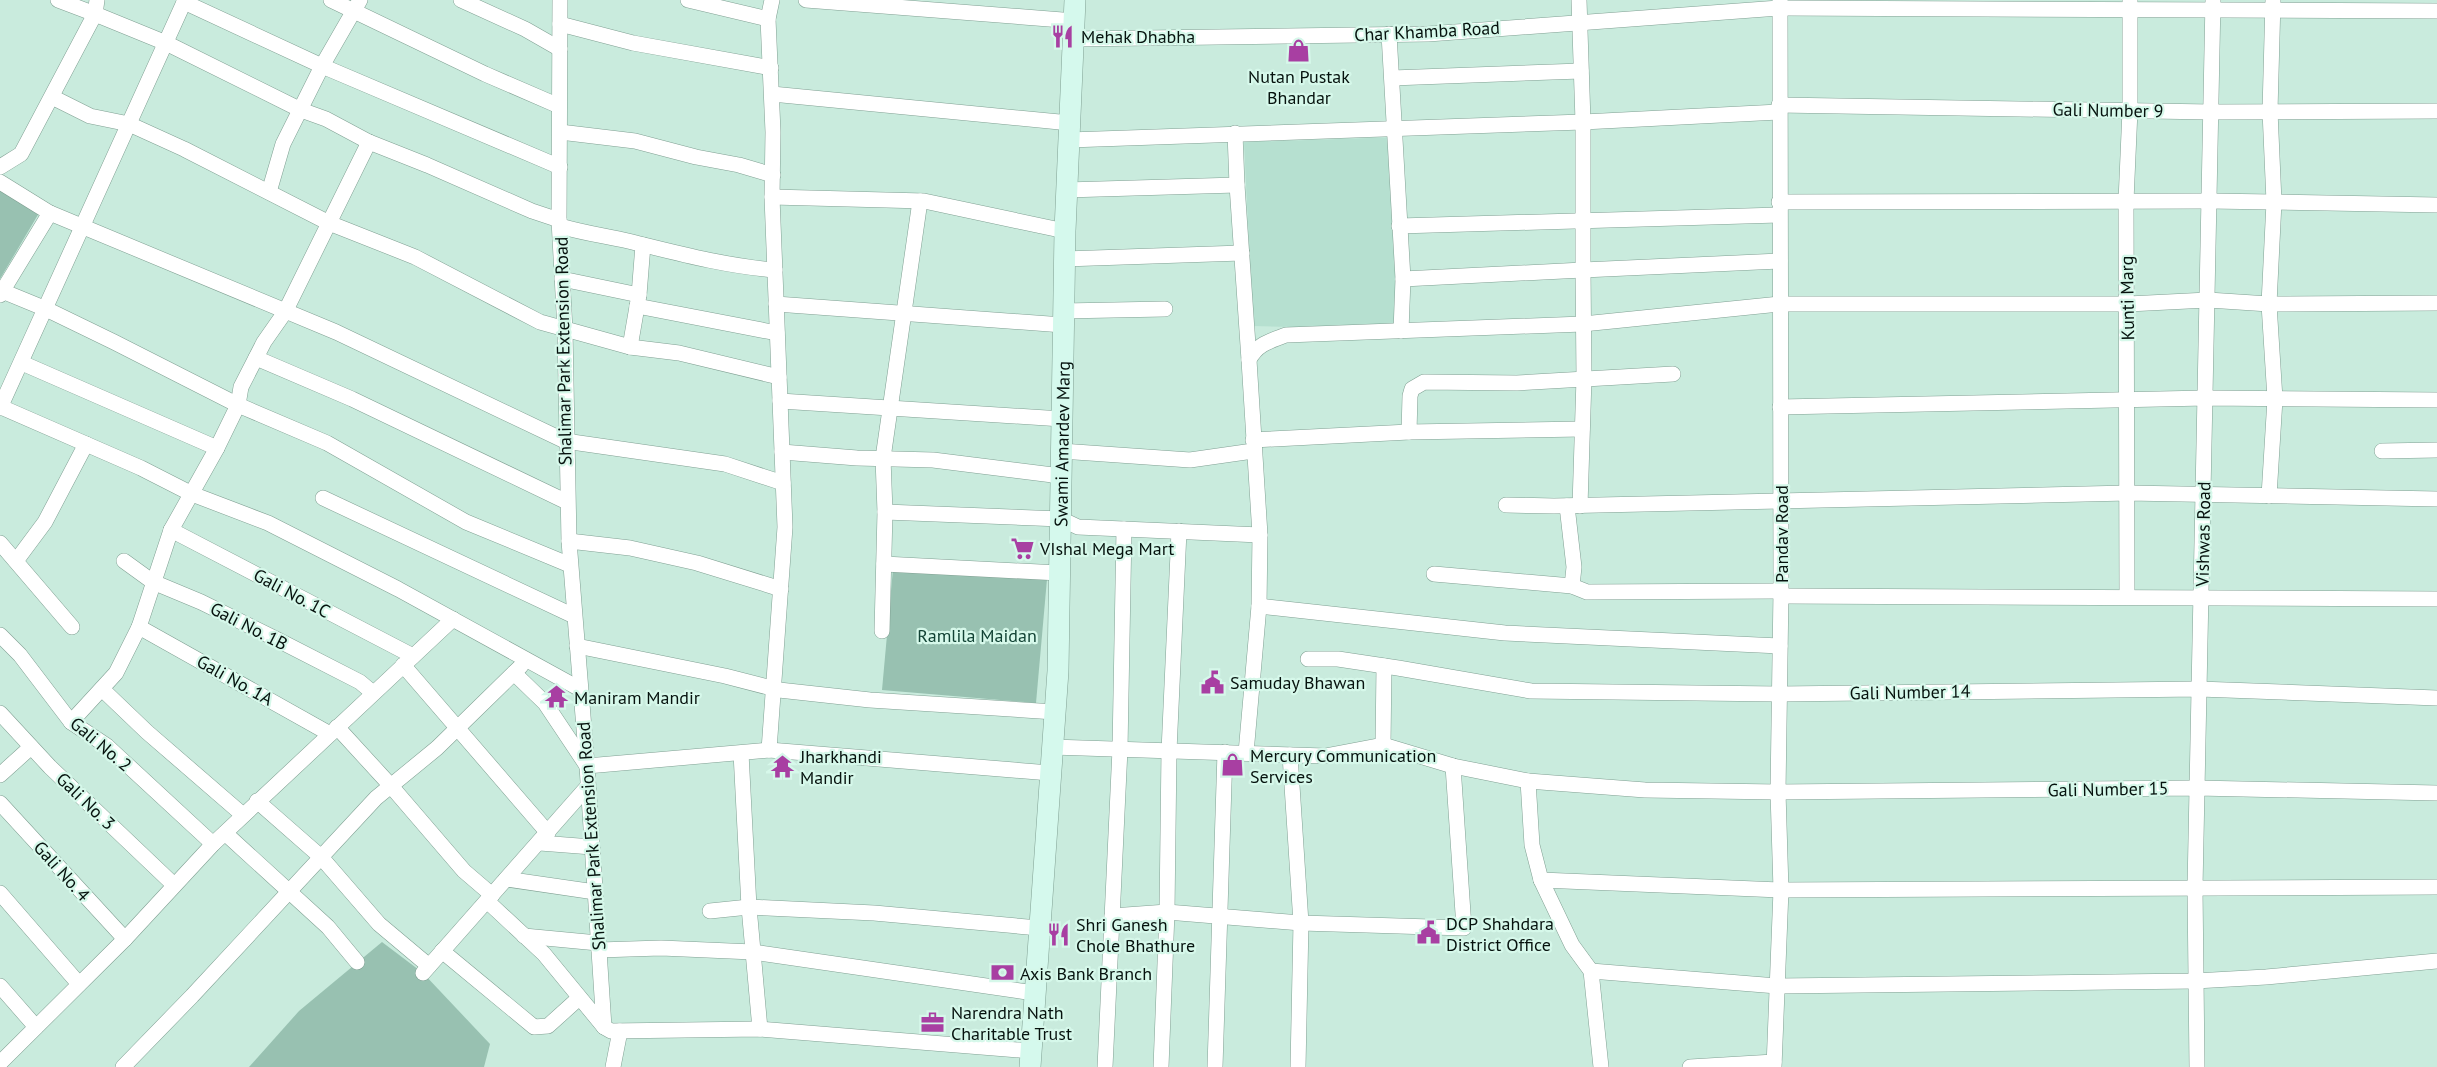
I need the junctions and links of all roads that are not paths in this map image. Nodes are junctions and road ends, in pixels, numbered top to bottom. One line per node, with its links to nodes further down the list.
1 (58, 0): 16 (street)
2 (331, 0): 12 (street)
3 (461, 0): 24 (street)
4 (560, 0): 20 (street, Shalimar Park Extension Road)
5 (688, 0): 18 (street)
6 (772, 0): 18 (street)
7 (806, 0): 21 (street, Char Khamba Road)
8 (1075, 0): 21 (street, Swami Amardev Marg)
9 (1579, 0): 19 (street)
10 (184, 1): 23 (street); 25 (street)
11 (1779, 4): 13 (street, Char Khamba Road); 19 (street, Char Khamba Road); 32 (street, Pandav Road)
12 (357, 5): 25 (street); 31 (street)
13 (2130, 5): 14 (street, Char Khamba Road); 34 (street, Kunti Marg)
14 (2213, 6): 15 (street, Char Khamba Road); 37 (street, Vishwas Road)
15 (2272, 6): 17 (street, Char Khamba Road); 35 (street)
16 (96, 7): 23 (street); 30 (street)
17 (2437, 11)
18 (768, 19): 26 (street)
19 (1579, 22): 22 (street, Char Khamba Road); 27 (street)
20 (560, 24): 24 (street, Shalimar Park Extension Road); 26 (street)
21 (1074, 30): 22 (street, Char Khamba Road); 41 (street, Swami Amardev Marg)
22 (1389, 34): 28 (street)
23 (166, 43): 33 (street); 39 (street)
24 (560, 50): 31 (street, Shalimar Park Extension Road)
25 (321, 66): 33 (street); 46 (street)
26 (771, 68): 29 (street)
27 (1581, 70): 28 (street); 38 (street)
28 (1392, 78): 40 (street)
29 (772, 94): 41 (street, Gali Number 9); 47 (street)
30 (52, 97): 39 (street); 45 (street)
31 (559, 106): 42 (street, Shalimar Park Extension Road)
32 (1779, 108): 34 (street, Gali Number 9); 38 (street, Gali Number 9); 58 (street, Pandav Road)
33 (301, 110): 44 (street); 51 (street)
34 (2130, 110): 37 (street, Gali Number 9); 54 (street, Kunti Marg)
35 (2270, 111): 36 (street, Gali Number 9); 37 (street, Gali Number 9); 56 (street)
36 (2437, 111)
37 (2211, 112): 55 (street, Vishwas Road)
38 (1583, 122): 40 (street, Gali Number 9); 60 (street)
39 (129, 124): 51 (street); 64 (street)
40 (1395, 128): 43 (street, Gali Number 9); 63 (street)
41 (1069, 131): 43 (street, Gali Number 9); 50 (street, Swami Amardev Marg)
42 (560, 132): 46 (street, Shalimar Park Extension Road); 47 (street)
43 (1235, 133): 49 (street)
44 (369, 142): 61 (street); 62 (street)
45 (0, 167)
46 (560, 167): 62 (street, Shalimar Park Extension Road)
47 (773, 175): 52 (street)
48 (0, 182): 59 (street)
49 (1238, 184): 50 (street); 67 (street)
50 (1066, 190): 65 (street, Swami Amardev Marg)
51 (269, 192): 61 (street)
52 (772, 197): 53 (street); 70 (street)
53 (920, 201): 65 (street); 85 (street)
54 (2126, 201): 55 (street); 58 (street); 80 (street, Kunti Marg)
55 (2210, 201): 56 (street); 76 (street, Vishwas Road)
56 (2274, 202): 57 (street); 81 (street)
57 (2437, 205)
58 (1779, 208): 60 (street); 69 (street, Pandav Road)
59 (50, 213): 64 (street); 74 (street)
60 (1583, 221): 63 (street); 71 (street)
61 (328, 223): 84 (street); 88 (street)
62 (560, 223): 66 (street); 72 (street, Shalimar Park Extension Road)
63 (1399, 226): 73 (street)
64 (82, 228): 82 (street); 84 (street)
65 (1065, 231): 68 (street, Swami Amardev Marg)
66 (643, 245): 70 (street); 75 (street)
67 (1242, 253): 68 (street); 93 (street)
68 (1064, 259): 86 (street, Swami Amardev Marg)
69 (1780, 261): 71 (street); 79 (street, Pandav Road)
70 (775, 270): 78 (street)
71 (1583, 270): 73 (street); 87 (street)
72 (562, 279): 75 (street); 88 (street, Shalimar Park Extension Road)
73 (1403, 279): 89 (street)
74 (1, 293): 82 (street)
75 (638, 300): 90 (street); 91 (street)
76 (2208, 300): 80 (street); 81 (street); 98 (street, Vishwas Road)
77 (2437, 303): 81 (street)
78 (776, 304): 85 (street); 90 (street)
79 (1780, 304): 80 (street); 87 (street); 104 (street, Pandav Road)
80 (2127, 304): 100 (street, Kunti Marg)
81 (2270, 304): 99 (street)
82 (46, 309): 94 (street); 103 (street)
83 (1166, 309): 86 (street)
84 (285, 312): 92 (street); 110 (street)
85 (904, 315): 86 (street); 106 (street)
86 (1063, 318): 107 (street, Swami Amardev Marg)
87 (1583, 324): 89 (street); 97 (street)
88 (565, 330): 91 (street); 110 (street, Shalimar Park Extension Road)
89 (1401, 331): 93 (street)
90 (777, 333): 96 (street)
91 (630, 347): 96 (street)
92 (256, 358): 103 (street); 127 (street)
93 (1249, 360): 112 (street)
94 (22, 363): 105 (street); 113 (street)
95 (1673, 374): 97 (street)
96 (779, 377): 102 (street)
97 (1584, 378): 108 (street); 109 (street)
98 (2206, 398): 99 (street); 100 (street); 123 (street, Vishwas Road)
99 (2275, 399): 101 (street); 124 (street)
100 (2128, 400): 104 (street); 121 (street, Kunti Marg)
101 (2437, 400)
102 (780, 401): 106 (street); 117 (street)
103 (238, 405): 113 (street); 142 (street)
104 (1780, 406): 128 (street, Pandav Road)
105 (1, 407): 111 (street)
106 (889, 408): 107 (street); 118 (street)
107 (1062, 419): 115 (street, Swami Amardev Marg)
108 (1582, 429): 109 (street); 130 (street)
109 (1409, 432): 112 (street)
110 (565, 441): 120 (street); 127 (street, Shalimar Park Extension Road)
111 (86, 444): 122 (street); 139 (street)
112 (1253, 445): 115 (street); 136 (street)
113 (217, 448): 122 (street)
114 (2437, 450): 116 (street)
115 (1061, 451): 119 (street, Swami Amardev Marg)
116 (2382, 451)
117 (782, 452): 118 (street); 120 (street)
118 (883, 458): 119 (street); 131 (street)
119 (1061, 476): 132 (street, Swami Amardev Marg)
120 (783, 483): 147 (street)
121 (2128, 493): 123 (street); 128 (street); 149 (street, Kunti Marg)
122 (192, 494): 134 (street); 154 (street)
123 (2204, 494): 124 (street); 150 (street, Vishwas Road)
124 (2269, 496): 126 (street)
125 (323, 498): 153 (street)
126 (2437, 498)
127 (567, 501): 137 (street, Shalimar Park Extension Road)
128 (1780, 501): 130 (street); 148 (street, Pandav Road)
129 (1506, 505): 130 (street)
130 (1574, 506): 146 (street)
131 (885, 512): 132 (street); 141 (street)
132 (1060, 519): 133 (street); 143 (street, Swami Amardev Marg)
133 (1125, 529): 135 (street); 181 (street)
134 (171, 530): 145 (street); 163 (street, Gali No. 1C)
135 (1179, 531): 136 (street); 183 (street)
136 (1260, 535): 152 (street)
137 (569, 541): 142 (street, Shalimar Park Extension Road); 147 (street)
138 (0, 543): 139 (street)
139 (16, 561): 155 (street)
140 (124, 561): 145 (street, Gali No. 1B)
141 (884, 564): 143 (street); 157 (street)
142 (570, 565): 153 (street, Shalimar Park Extension Road)
143 (1059, 573): 173 (street, Swami Amardev Marg)
144 (1434, 574): 146 (street)
145 (153, 582): 156 (street); 170 (street, Gali No. 1B)
146 (1572, 586): 148 (street)
147 (781, 589): 166 (street)
148 (1781, 593): 149 (street); 160 (street, Pandav Road)
149 (2127, 597): 150 (street)
150 (2201, 597): 151 (street); 169 (street, Vishwas Road)
151 (2437, 599)
152 (1259, 606): 160 (street); 186 (street)
153 (574, 616): 159 (street, Shalimar Park Extension Road)
154 (453, 620): 162 (street); 163 (street)
155 (72, 627)
156 (139, 627): 167 (street); 177 (street, Gali No. 1A)
157 (882, 632)
158 (0, 635): 175 (street, Gali No. 2)
159 (577, 646): 166 (street); 168 (street, Shalimar Park Extension Road)
160 (1780, 646): 171 (street, Pandav Road)
161 (1308, 659): 164 (street, Gali Number 14)
162 (527, 660): 165 (street); 168 (street)
163 (408, 661): 170 (street); 176 (street)
164 (1384, 666): 171 (street, Gali Number 14); 178 (street)
165 (514, 673): 176 (street); 188 (street)
166 (774, 688): 173 (street); 182 (street)
167 (102, 689): 175 (street); 200 (street)
168 (580, 689): 188 (street, Shalimar Park Extension Road)
169 (2199, 689): 171 (street, Gali Number 14); 172 (street, Gali Number 14); 195 (street, Vishwas Road)
170 (373, 693): 177 (street)
171 (1779, 694): 196 (street, Pandav Road)
172 (2437, 698)
173 (1055, 712): 180 (street, Swami Amardev Marg)
174 (0, 713): 179 (street, Gali No. 3)
175 (71, 722): 203 (street, Gali No. 2)
176 (458, 728): 193 (street); 202 (street)
177 (334, 730): 193 (street, Gali No. 1A); 198 (street)
178 (1383, 745): 187 (street); 189 (street, Gali Number 15)
179 (31, 747): 191 (street); 208 (street, Gali No. 3)
180 (1052, 747): 181 (street); 190 (street, Swami Amardev Marg)
181 (1120, 749): 183 (street); 219 (street)
182 (770, 750): 185 (street); 190 (street)
183 (1169, 751): 184 (street); 218 (street)
184 (1225, 752): 186 (street); 220 (street)
185 (741, 753): 188 (street); 216 (street)
186 (1246, 753): 187 (street)
187 (1290, 755): 221 (street)
188 (587, 766): 194 (street, Shalimar Park Extension Road)
189 (1453, 766): 192 (street, Gali Number 15); 221 (street)
190 (1050, 773): 222 (street, Swami Amardev Marg)
191 (0, 775)
192 (1528, 781): 196 (street, Gali Number 15); 207 (street)
193 (391, 786): 205 (street); 215 (street, Gali No. 1A)
194 (588, 786): 202 (street); 204 (street, Shalimar Park Extension Road)
195 (2197, 788): 196 (street, Gali Number 15); 197 (street, Gali Number 15); 210 (street, Vishwas Road)
196 (1778, 792): 211 (street, Pandav Road)
197 (2437, 793)
198 (257, 801): 200 (street); 205 (street)
199 (0, 802): 224 (street, Gali No. 4)
200 (243, 815): 201 (street)
201 (225, 833): 203 (street); 212 (street)
202 (544, 838): 204 (street); 206 (street)
203 (213, 844): 208 (street)
204 (592, 847): 213 (street, Shalimar Park Extension Road)
205 (321, 857): 212 (street); 226 (street)
206 (506, 879): 213 (street); 215 (street)
207 (1541, 880): 211 (street); 230 (street)
208 (174, 885): 224 (street)
209 (2437, 887): 210 (street)
210 (2194, 888): 211 (street); 231 (street, Vishwas Road)
211 (1781, 890): 234 (street, Pandav Road)
212 (290, 891): 229 (street); 244 (street)
213 (595, 892): 225 (street, Shalimar Park Extension Road)
214 (0, 893): 232 (street)
215 (489, 898): 223 (street, Gali No. 1A); 226 (street)
216 (748, 907): 217 (street); 222 (street); 227 (street)
217 (710, 911)
218 (1167, 912): 219 (street); 220 (street); 247 (street)
219 (1112, 916): 246 (street)
220 (1221, 917): 221 (street); 248 (street)
221 (1301, 923): 249 (street)
222 (1039, 928): 235 (street, Swami Amardev Marg)
223 (524, 936): 225 (street); 236 (street, Gali No. 1A)
224 (125, 939): 232 (street)
225 (599, 946): 227 (street); 238 (street, Shalimar Park Extension Road)
226 (442, 951): 236 (street)
227 (753, 952): 235 (street); 239 (street)
228 (2437, 961): 231 (street)
229 (357, 962)
230 (1591, 972): 234 (street); 250 (street)
231 (2195, 981): 234 (street); 252 (street, Vishwas Road)
232 (79, 984): 237 (street)
233 (0, 986): 237 (street)
234 (1777, 986): 243 (street, Pandav Road)
235 (1034, 993): 241 (street, Swami Amardev Marg)
236 (579, 998): 238 (street, Gali No. 1A)
237 (36, 1027): 242 (street)
238 (604, 1028): 240 (street)
239 (760, 1029): 240 (street); 241 (street)
240 (620, 1031): 245 (street)
241 (1030, 1059)
242 (0, 1063)
243 (1774, 1064): 251 (street)
244 (123, 1067)
245 (613, 1067)
246 (1105, 1067)
247 (1161, 1067)
248 (1215, 1067)
249 (1298, 1067)
250 (1601, 1067)
251 (1690, 1067)
252 (2197, 1067)

